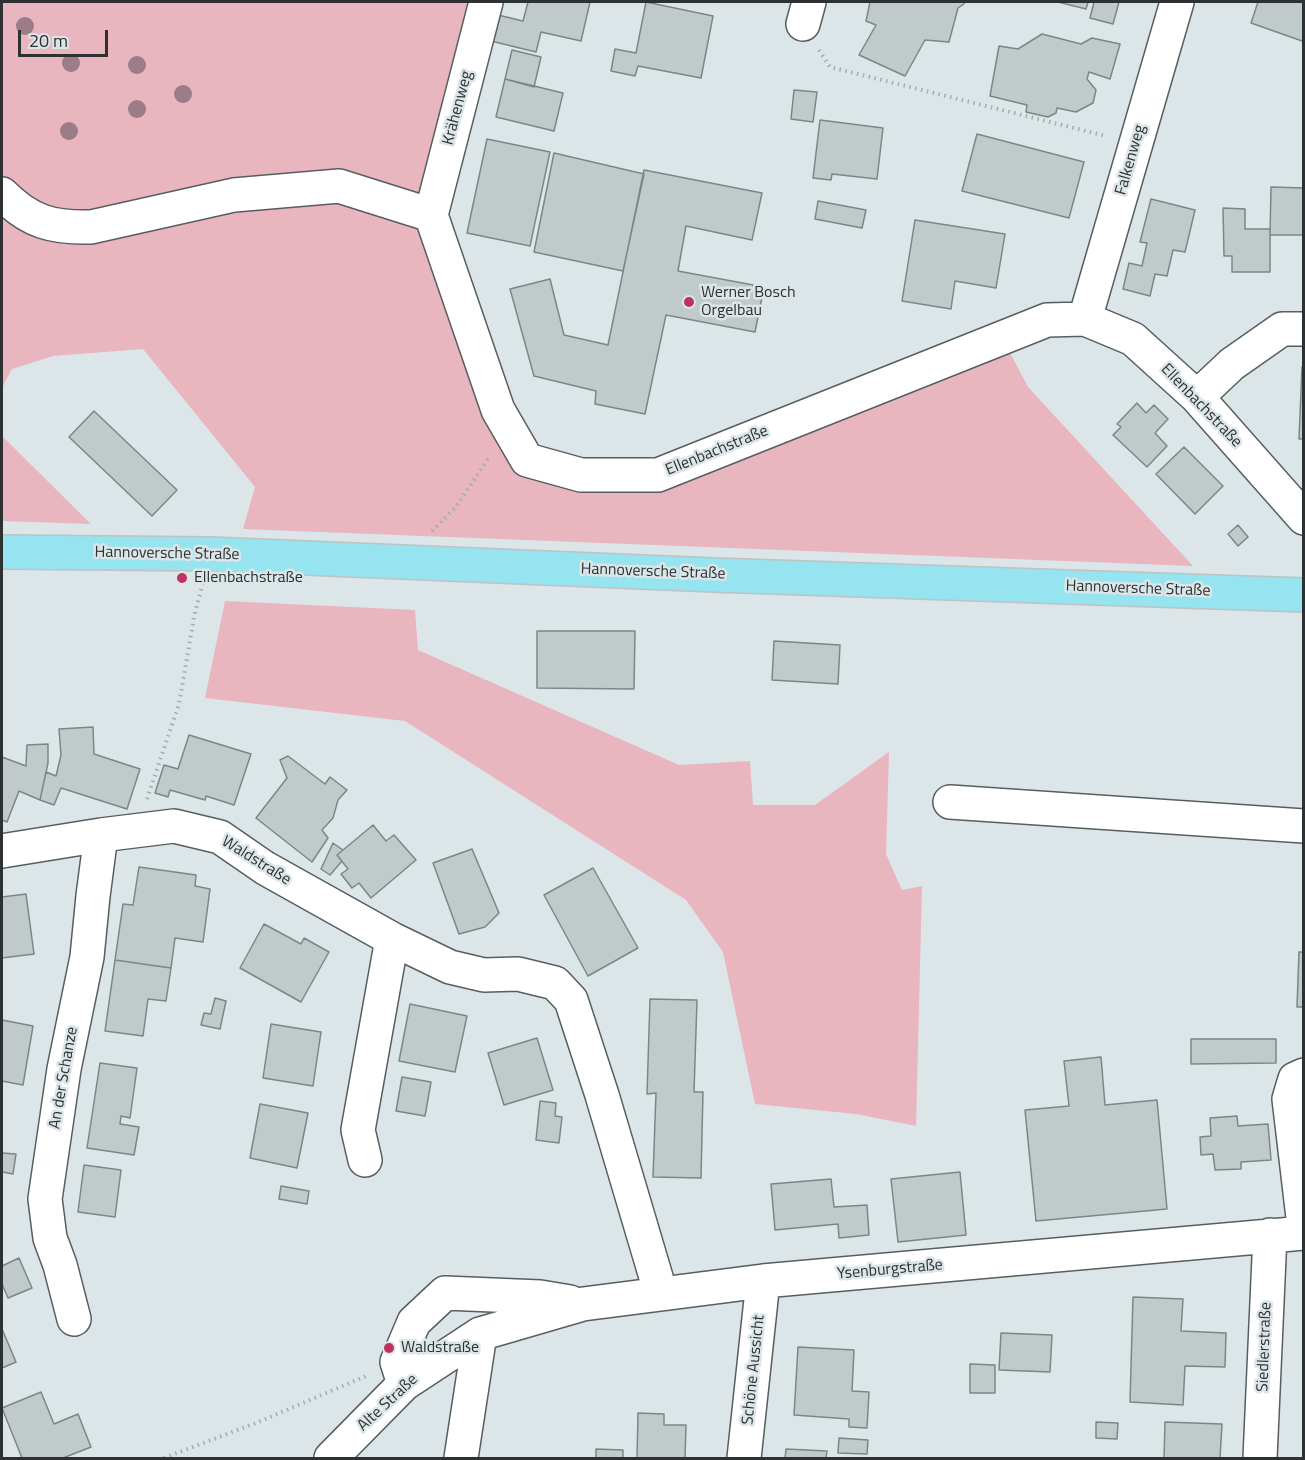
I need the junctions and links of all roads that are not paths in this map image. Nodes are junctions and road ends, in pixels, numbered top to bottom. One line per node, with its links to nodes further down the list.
1 (486, 2): 4 (street, Krähenweg)
2 (1177, 2): 5 (street, Falkenweg)
3 (2, 194): 4 (street)
4 (431, 215): 5 (street, Ellenbachstraße)
5 (1084, 319): 7 (street, Ellenbachstraße)
6 (1304, 329): 7 (street)
7 (1197, 398): 8 (street, Ellenbachstraße)
8 (1304, 518)
9 (2, 552): 10 (main road, Hannoversche Straße)
10 (1304, 595)
11 (951, 802): 12 (street)
12 (1304, 826)
13 (101, 836): 14 (street, Waldstraße); 15 (street, Waldstraße); 24 (street, An der Schanze)
14 (2, 851)
15 (393, 939): 17 (street); 22 (street, Waldstraße)
16 (1304, 1075): 18 (street)
17 (365, 1160)
18 (1304, 1226)
19 (1304, 1233): 20 (street, Ysenburgstraße)
20 (1270, 1235): 21 (street, Ysenburgstraße); 30 (street, Siedlerstraße)
21 (763, 1281): 22 (street, Ysenburgstraße); 29 (street, Schöne Aussicht)
22 (661, 1294): 23 (street, Ysenburgstraße)
23 (583, 1304): 25 (street, Ysenburgstraße); 26 (street)
24 (74, 1319)
25 (480, 1334): 26 (street, Alte Straße); 28 (street)
26 (401, 1373): 27 (street, Alte Straße)
27 (331, 1458)
28 (461, 1458)
29 (744, 1458)
30 (1260, 1458)

